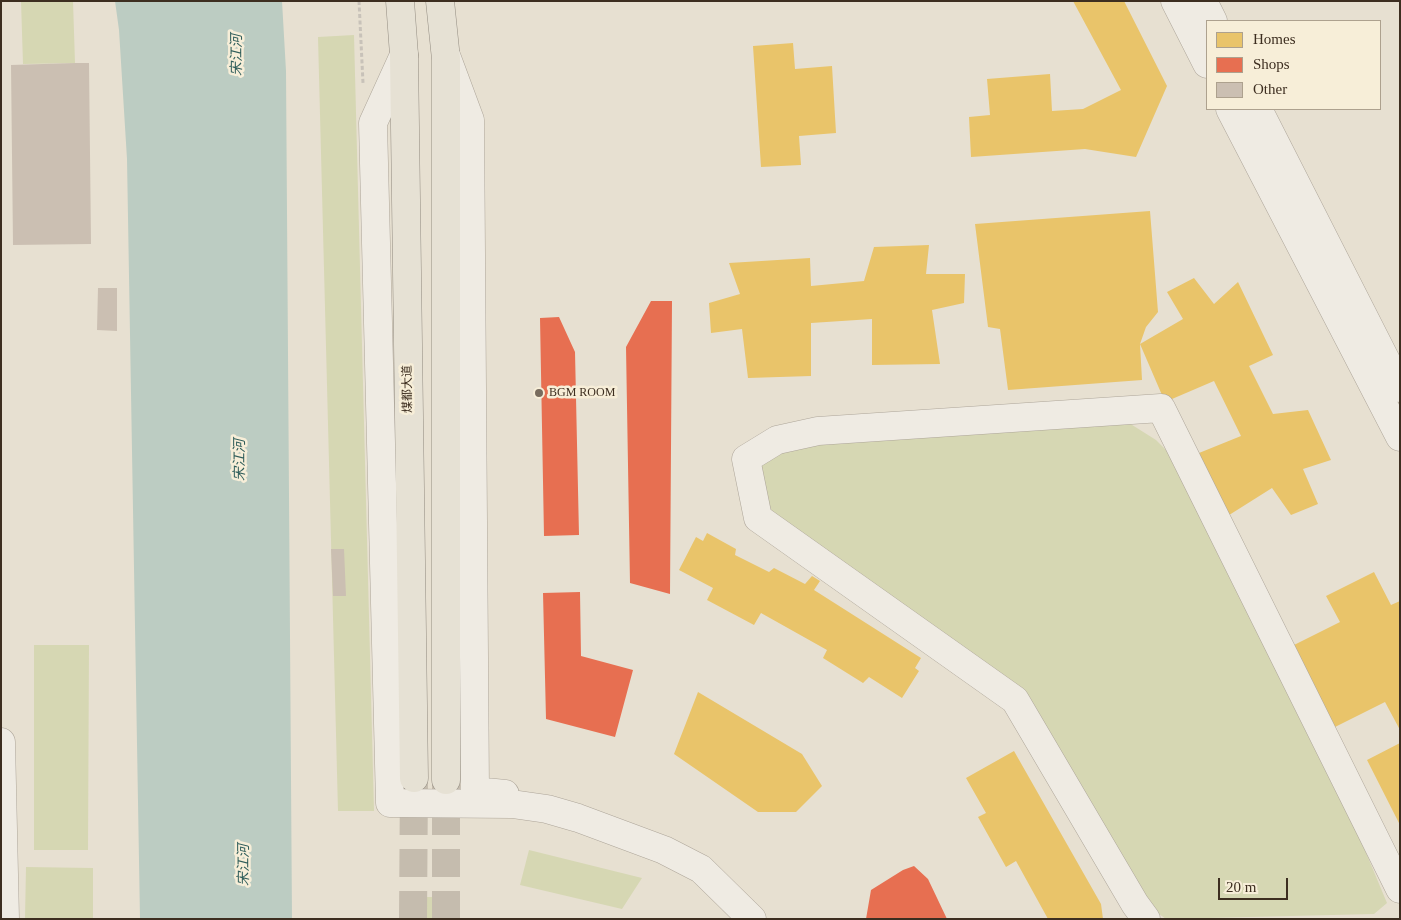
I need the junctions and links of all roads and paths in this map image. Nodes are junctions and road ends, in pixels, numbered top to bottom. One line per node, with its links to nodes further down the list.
1 (400, 1): 7 (main road, 煤都大道)
2 (440, 1): 6 (main road)
3 (1175, 1): 8 (street)
4 (1203, 1): 5 (street)
5 (1212, 20)
6 (446, 54): 15 (main road); 19 (street)
7 (404, 55): 14 (main road, 煤都大道); 18 (street)
8 (1206, 62)
9 (1231, 110): 12 (street)
10 (1259, 110): 11 (street)
11 (1400, 388)
12 (1400, 437)
13 (1, 742): 17 (street)
14 (414, 778)
15 (446, 780)
16 (1400, 889): 20 (street)
17 (5, 919)
18 (752, 919)
19 (770, 919)
20 (1146, 919)

